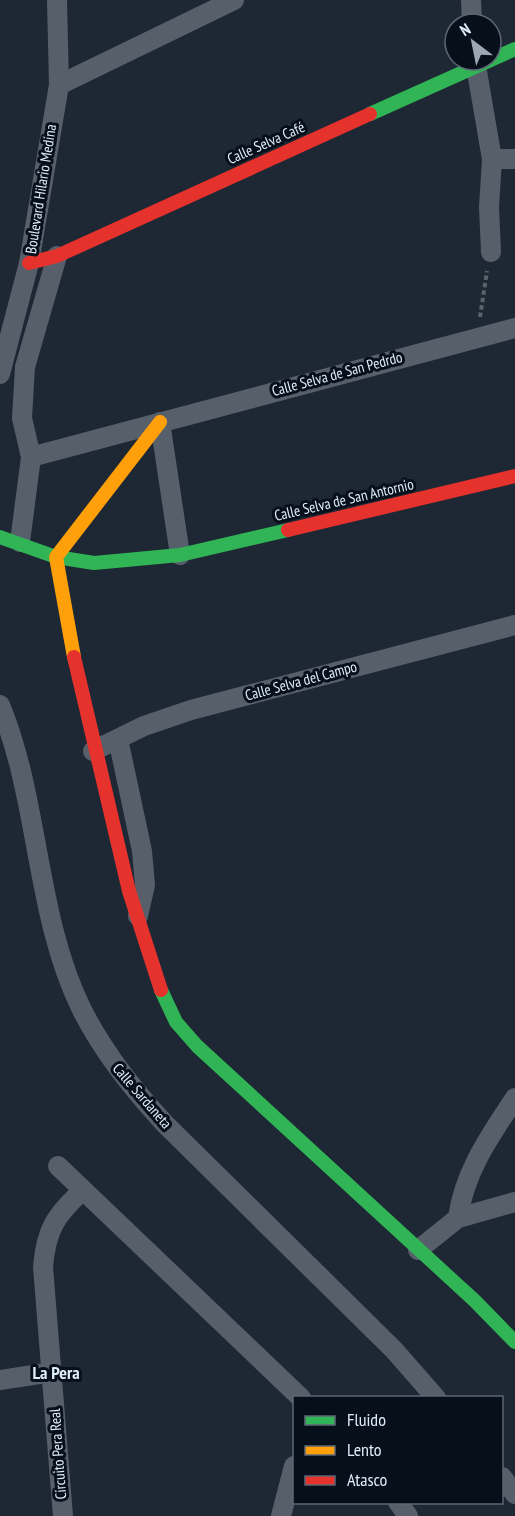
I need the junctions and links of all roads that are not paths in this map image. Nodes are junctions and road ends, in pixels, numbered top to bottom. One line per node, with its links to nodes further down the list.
1 (57, 0): 5 (street, Boulevard Hilario Medina)
2 (234, 0): 5 (street)
3 (458, 72): 9 (street, Calle Selva Café)
4 (476, 72): 6 (street)
5 (59, 85): 10 (street, Boulevard Hilario Medina)
6 (492, 159): 7 (street); 8 (street)
7 (515, 159)
8 (490, 252)
9 (57, 256): 10 (street, Calle Selva Café); 14 (street)
10 (29, 262): 12 (street, Boulevard Hilario Medina)
11 (515, 328): 13 (street, Calle Selva de San Pedrdo)
12 (0, 374)
13 (160, 422): 14 (street, Calle Selva de San Pedrdo); 18 (street); 19 (street)
14 (31, 457): 17 (street)
15 (515, 476): 18 (street, Calle Selva de San Antornio)
16 (0, 537): 17 (street, Calle Selva de San Antornio)
17 (20, 542): 19 (street, Calle Selva de San Antornio)
18 (180, 555): 19 (street, Calle Selva de San Antornio)
19 (56, 557): 23 (street)
20 (515, 625): 22 (street, Calle Selva del Campo)
21 (0, 705): 35 (street, Calle Sardaneta)
22 (117, 739): 23 (street, Calle Selva del Campo); 24 (street)
23 (93, 750): 24 (street)
24 (137, 922): 30 (street)
25 (515, 1098): 29 (street)
26 (58, 1166): 27 (street)
27 (83, 1190): 32 (street, Circuito Pera Real); 34 (street)
28 (515, 1202): 29 (street)
29 (458, 1218): 30 (street)
30 (418, 1250): 31 (street)
31 (515, 1342)
32 (52, 1372): 33 (street); 40 (street, Circuito Pera Real)
33 (0, 1380)
34 (299, 1396)
35 (434, 1396)
36 (293, 1470): 41 (street)
37 (503, 1479): 38 (street)
38 (515, 1494)
39 (399, 1504): 42 (street)
40 (63, 1516)
41 (281, 1516)
42 (408, 1516)

